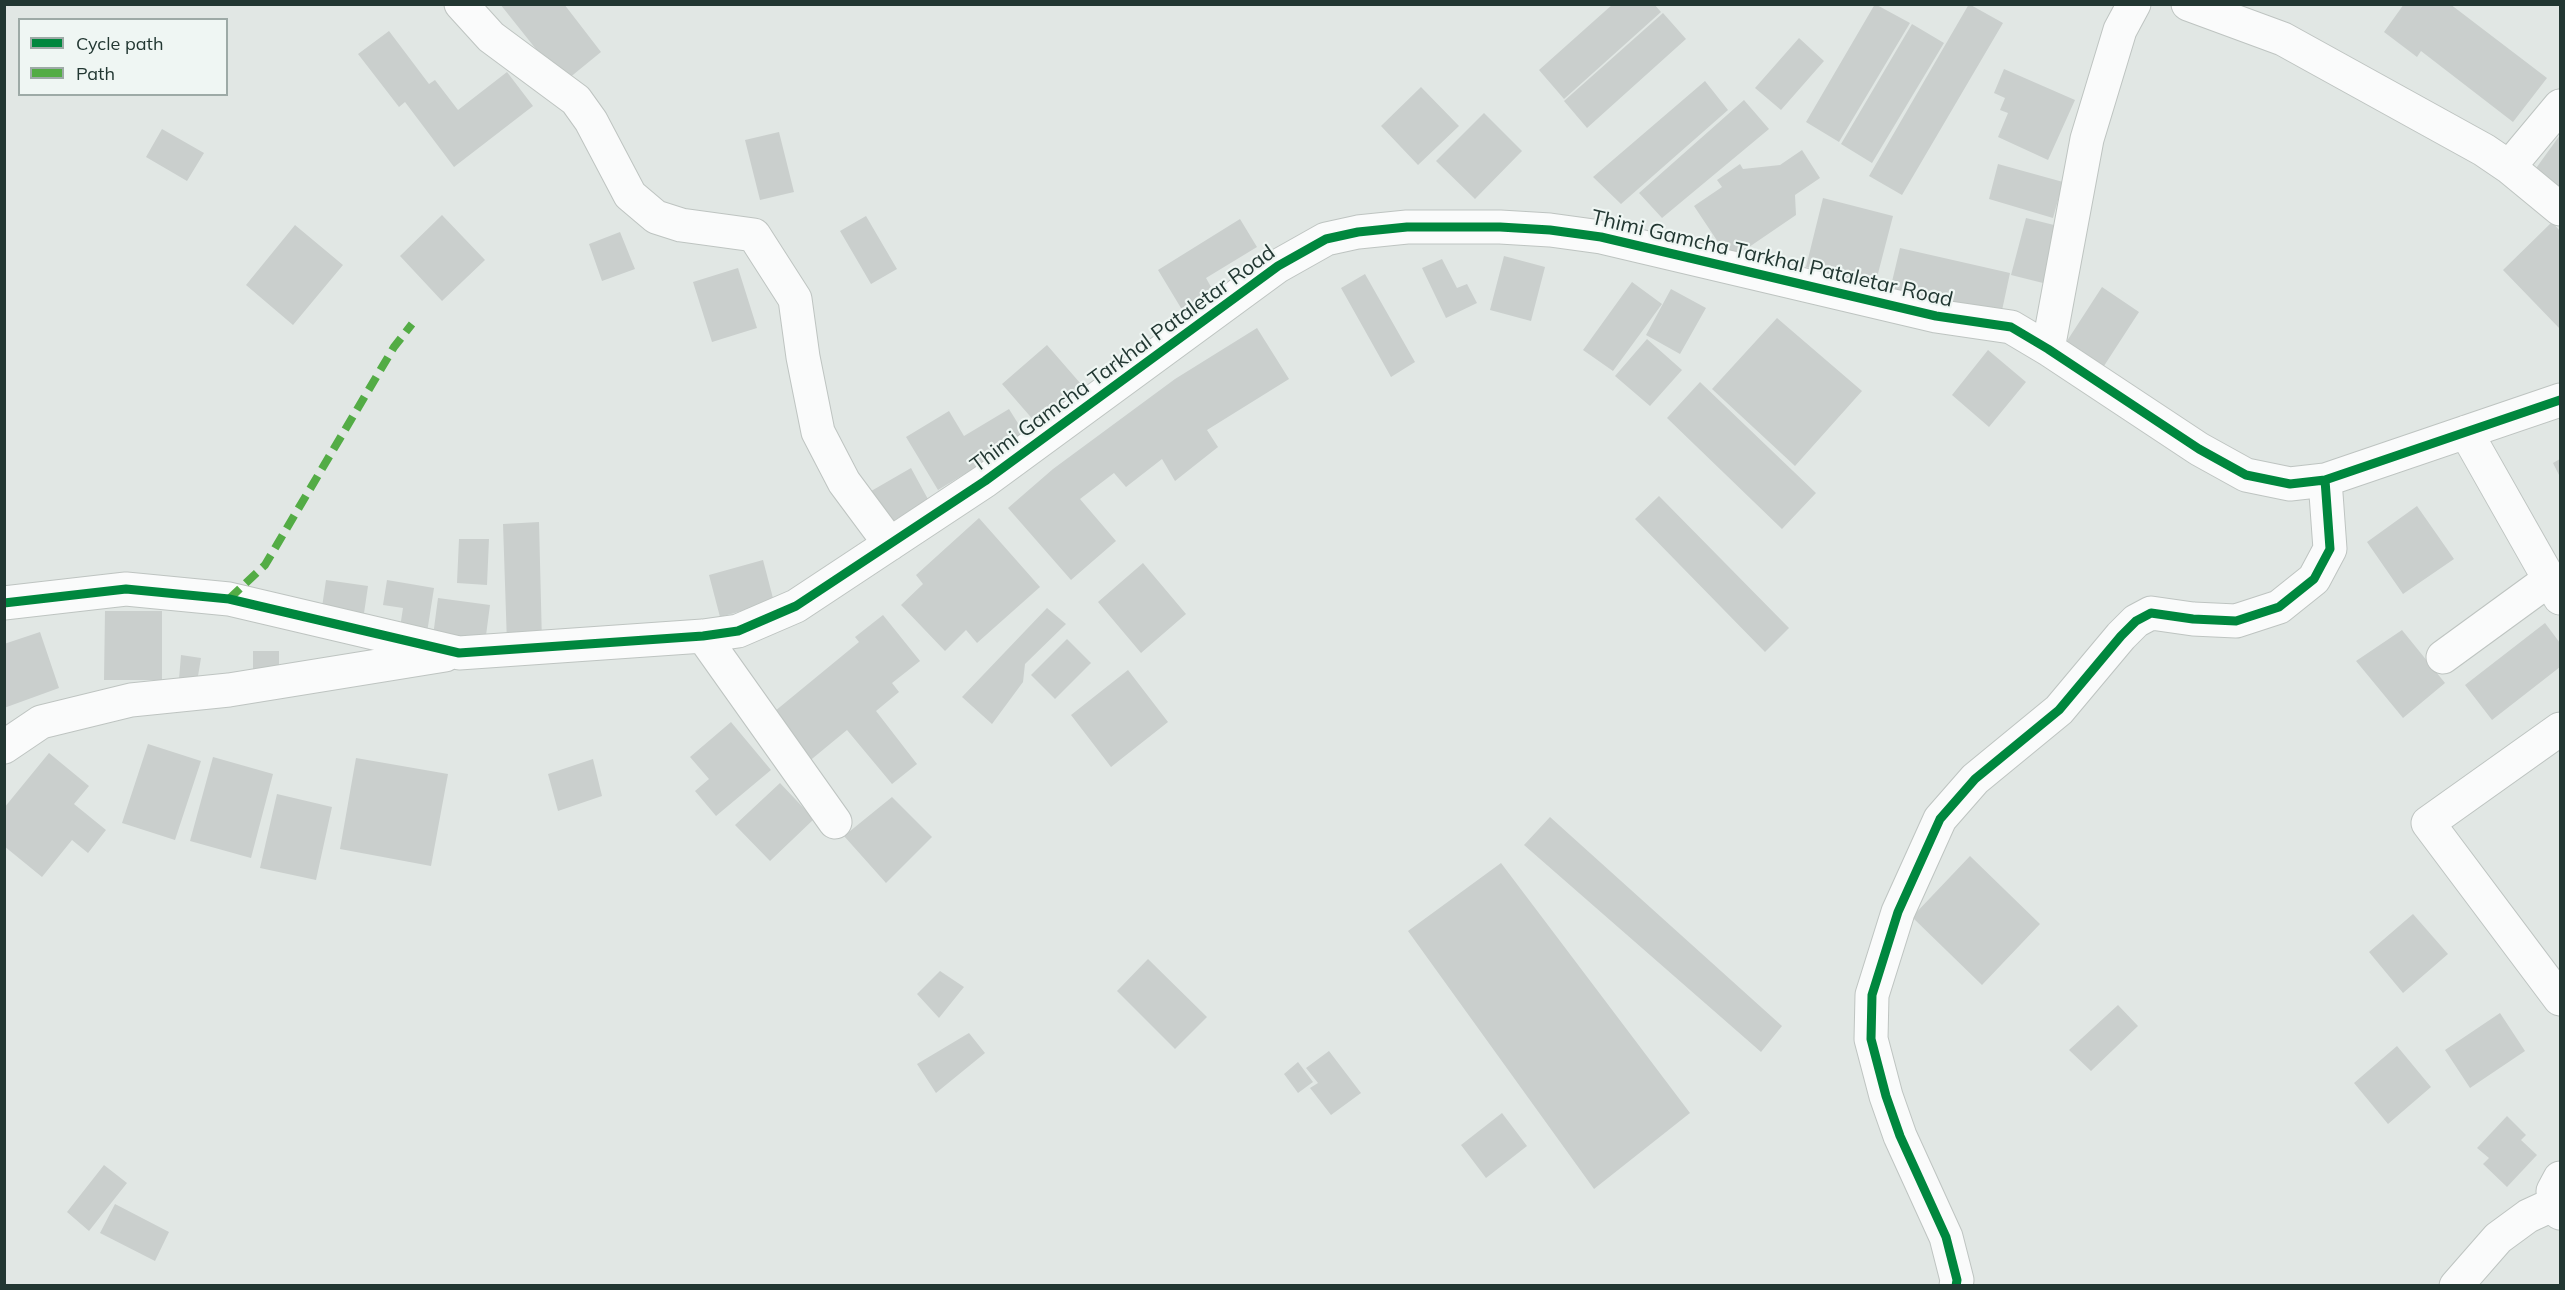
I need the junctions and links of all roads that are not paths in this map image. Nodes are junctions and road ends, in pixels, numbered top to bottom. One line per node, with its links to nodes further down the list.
1 (461, 4): 11 (street)
2 (2134, 4): 7 (street)
3 (2188, 4): 5 (street)
4 (2560, 106): 5 (street)
5 (2509, 167): 6 (street)
6 (2560, 209)
7 (2048, 349): 10 (street, Thimi Gamcha Tarkhal Pataletar Road); 11 (street, Thimi Gamcha Tarkhal Pataletar Road)
8 (2560, 400): 9 (street, Thimi Gamcha Tarkhal Pataletar Road)
9 (2466, 432): 10 (street, Thimi Gamcha Tarkhal Pataletar Road); 12 (street)
10 (2325, 480): 22 (street)
11 (890, 544): 14 (street, Thimi Gamcha Tarkhal Pataletar Road)
12 (2555, 588): 16 (street)
13 (4, 603): 15 (street, Thimi Gamcha Tarkhal Pataletar Road)
14 (703, 636): 15 (street, Thimi Gamcha Tarkhal Pataletar Road); 19 (street)
15 (459, 653): 18 (street)
16 (2444, 657)
17 (2560, 729): 20 (street)
18 (4, 747)
19 (835, 822)
20 (2560, 999)
21 (2558, 1198): 23 (street)
22 (1956, 1286)
23 (2456, 1286)

